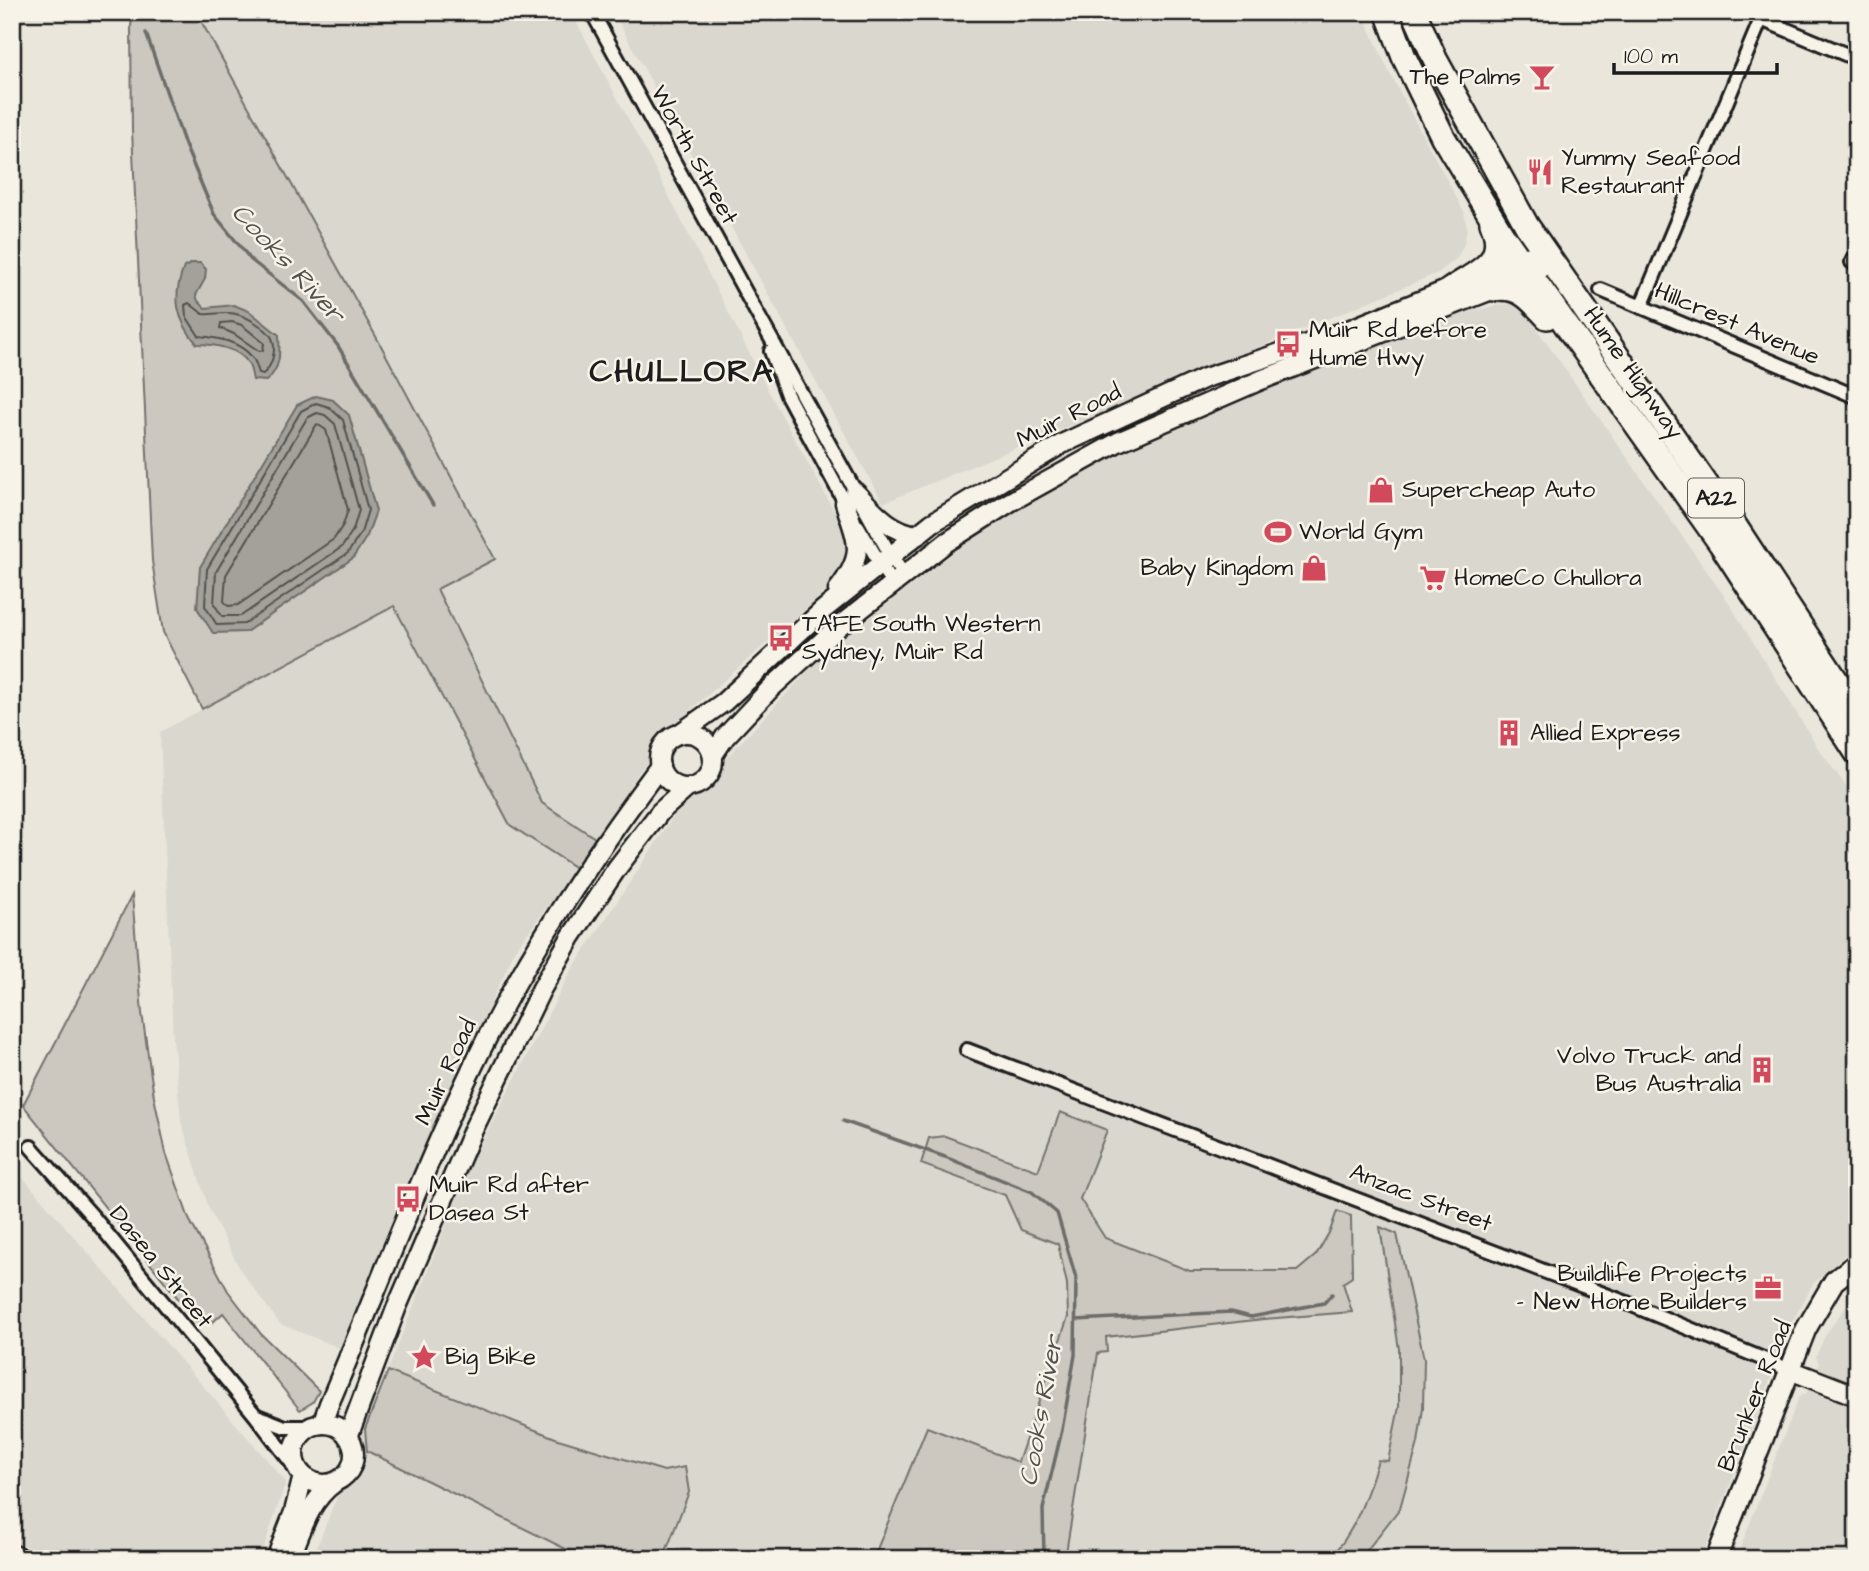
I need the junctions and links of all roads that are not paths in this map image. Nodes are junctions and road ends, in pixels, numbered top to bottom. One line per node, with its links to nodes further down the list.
1 (592, 12): 15 (street, Worth Street)
2 (1387, 12): 6 (highway, Hume Highway / A22)
3 (1414, 12): 7 (highway, Hume Highway / A22)
4 (1763, 16): 5 (street); 12 (street)
5 (1857, 59)
6 (1482, 201): 8 (highway, Hume Highway / A22); 11 (highway)
7 (1547, 256): 8 (street, Muir Road); 20 (highway, Hume Highway / A22)
8 (1525, 267): 9 (street, Muir Road); 11 (street, Muir Road); 13 (highway, Hume Highway / A22)
9 (1494, 289): 13 (highway); 18 (street, Muir Road)
10 (1601, 289): 12 (street, Hillcrest Avenue)
11 (1450, 290): 16 (street, Muir Road)
12 (1641, 307): 14 (street, Hillcrest Avenue)
13 (1607, 381): 22 (highway, Hume Highway / A22)
14 (1857, 397)
15 (850, 497): 16 (street); 17 (street, Worth Street); 19 (street)
16 (918, 535): 17 (street, Muir Road)
17 (885, 561): 18 (street, Worth Street); 19 (street, Muir Road)
18 (898, 579): 23 (street, Muir Road)
19 (823, 610): 21 (street, Muir Road)
20 (1856, 710)
21 (679, 734): 23 (street); 24 (street)
22 (1857, 752)
23 (713, 755): 25 (street)
24 (660, 766): 25 (street); 32 (street, Muir Road)
25 (688, 788): 33 (street, Muir Road)
26 (967, 1050): 29 (street, Anzac Street)
27 (31, 1147): 31 (street, Dasea Street)
28 (1857, 1263): 29 (main road, Brunker Road)
29 (1790, 1370): 30 (street, Anzac Street); 38 (main road, Brunker Road)
30 (1857, 1396)
31 (257, 1416): 32 (street); 34 (street, Dasea Street)
32 (316, 1426): 33 (street); 34 (street)
33 (350, 1432): 35 (street)
34 (301, 1474): 35 (street); 36 (street)
35 (334, 1483): 37 (street)
36 (276, 1559)
37 (290, 1559)
38 (1716, 1559)

